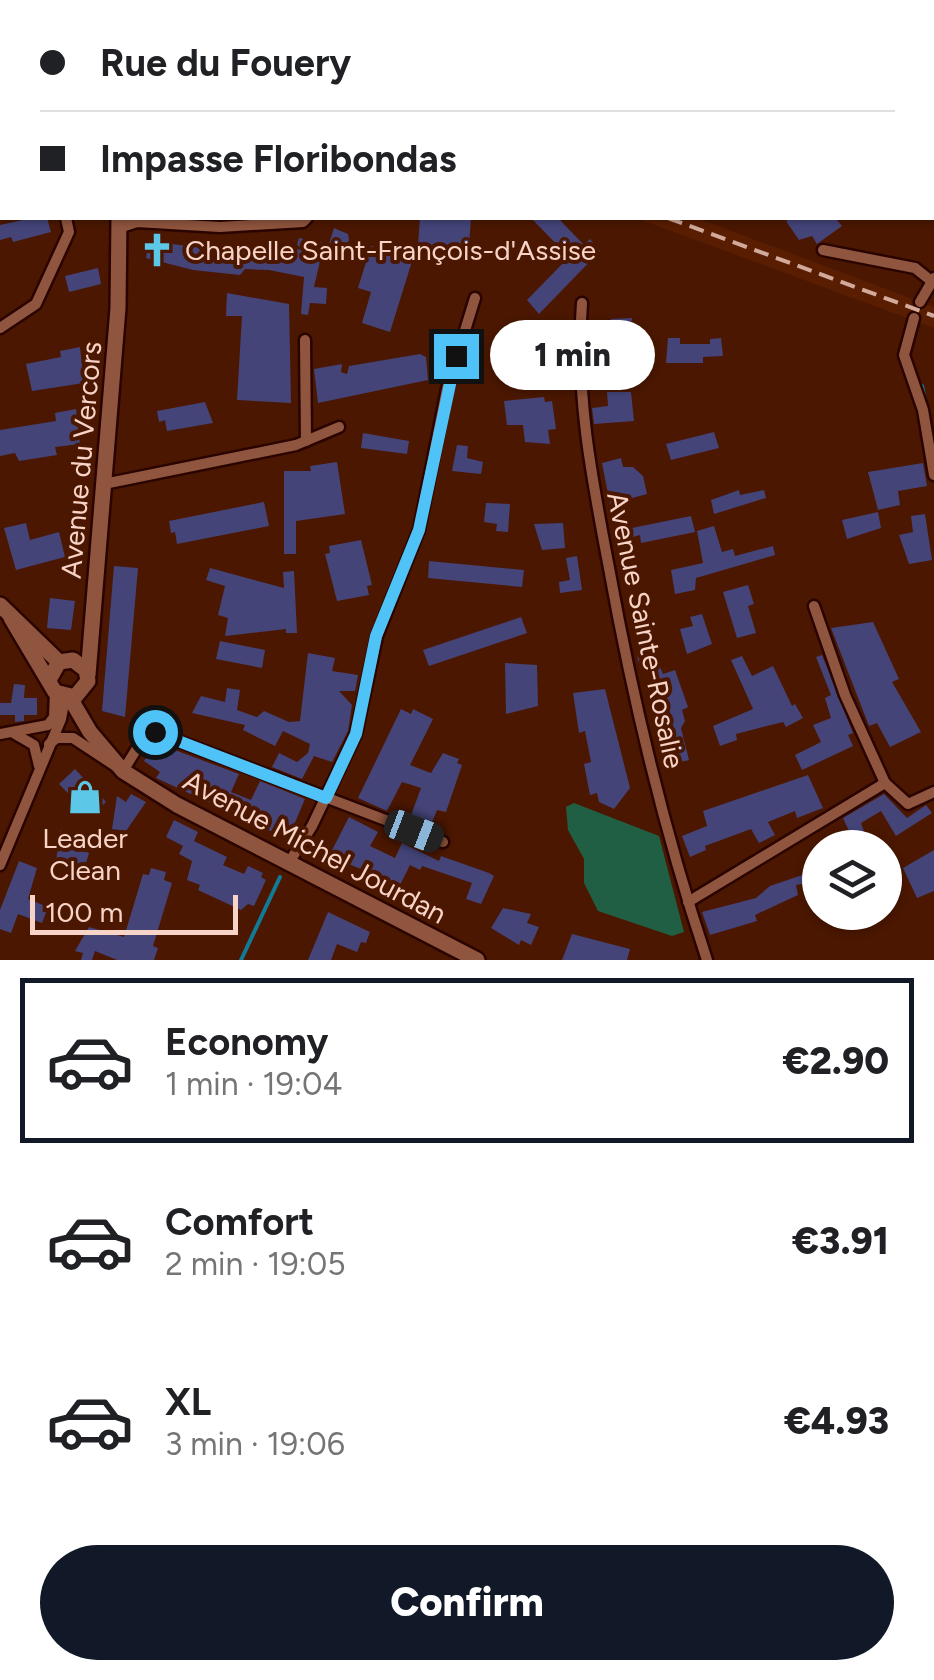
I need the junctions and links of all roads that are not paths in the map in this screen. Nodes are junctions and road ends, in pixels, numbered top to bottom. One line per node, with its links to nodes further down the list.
1 (67, 220): 10 (street)
2 (305, 220): 3 (street)
3 (120, 222): 15 (street, Avenue du Vercors)
4 (823, 250): 5 (street)
5 (933, 280): 7 (street)
6 (475, 298): 28 (street)
7 (920, 302)
8 (582, 303): 32 (street, Avenue Sainte-Rosalie)
9 (914, 318): 14 (street)
10 (0, 328)
11 (305, 340): 13 (street)
12 (339, 427): 13 (street)
13 (306, 441): 15 (street)
14 (934, 475)
15 (104, 484): 18 (street, Avenue du Vercors)
16 (814, 606): 26 (street)
17 (5, 611): 19 (street, Avenue Michel Jourdan); 20 (street, Avenue Michel Jourdan)
18 (93, 616): 19 (street, Avenue du Vercors); 20 (street, Avenue du Vercors)
19 (63, 661): 20 (street, Avenue du Vercors); 20 (street, Avenue Michel Jourdan)
20 (69, 689): 22 (street); 23 (street); 25 (street, Avenue Michel Jourdan)
21 (0, 734): 22 (street)
22 (14, 734): 24 (street)
23 (50, 744): 24 (street); 25 (street)
24 (39, 767): 31 (street)
25 (123, 771): 28 (street); 30 (street, Avenue Michel Jourdan)
26 (884, 783): 27 (street); 32 (street)
27 (934, 792)
28 (326, 798): 29 (street); 30 (street)
29 (443, 842)
30 (290, 861): 33 (street, Avenue Michel Jourdan)
31 (0, 865)
32 (688, 902): 34 (street, Avenue Sainte-Rosalie)
33 (477, 960)
34 (707, 960)

